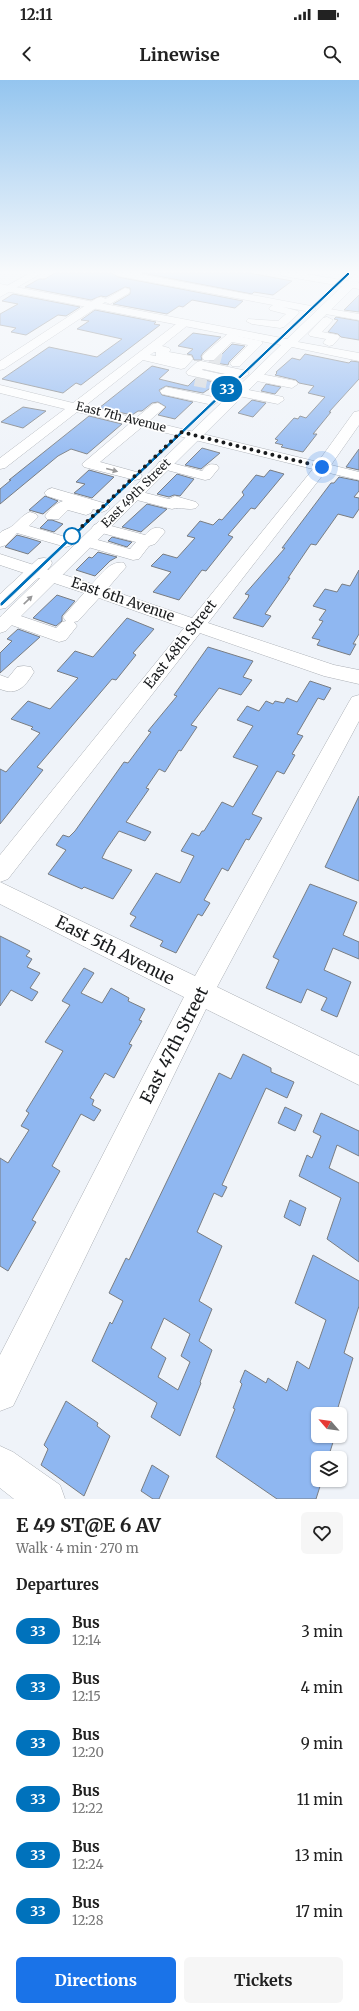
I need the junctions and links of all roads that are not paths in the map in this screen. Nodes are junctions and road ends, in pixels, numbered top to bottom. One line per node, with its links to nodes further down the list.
1 (42, 339): 13 (street)
2 (169, 339): 11 (street)
3 (171, 339): 11 (street)
4 (229, 339): 14 (street)
5 (252, 339): 14 (street)
6 (287, 339): 12 (street); 14 (street, East 49th Street)
7 (289, 339): 9 (street)
8 (332, 339): 9 (street)
9 (329, 343): 10 (street)
10 (359, 349)
11 (140, 356): 20 (street)
12 (359, 357)
13 (0, 366)
14 (238, 378): 15 (street); 18 (street); 19 (street, East 49th Street); 24 (street, East 49th Street)
15 (292, 384)
16 (0, 389): 20 (street, East 7th Avenue)
17 (166, 391): 19 (street)
18 (278, 400)
19 (213, 402): 24 (street, East 49th Street)
20 (75, 406): 23 (street, East 7th Avenue); 27 (street)
21 (158, 407): 23 (street)
22 (359, 415): 29 (street, East 48th Street)
23 (140, 422): 24 (street, East 7th Avenue); 30 (street, one-way to 30)
24 (188, 433): 25 (street, East 7th Avenue); 28 (street, East 49th Street); 30 (street, East 49th Street)
25 (241, 446): 26 (street); 29 (street, East 7th Avenue)
26 (228, 460)
27 (0, 465)
28 (164, 465): 31 (street); 34 (street, East 49th Street)
29 (322, 467): 32 (street, East 7th Avenue); 44 (street, East 48th Street)
30 (135, 476): 38 (street, East 49th Street)
31 (205, 476)
32 (359, 476)
33 (52, 493): 38 (street)
34 (134, 495): 35 (street); 38 (street, East 49th Street)
35 (191, 505)
36 (53, 516): 38 (street)
37 (30, 517): 38 (street)
38 (87, 527): 39 (street); 41 (street, East 49th Street); 42 (street)
39 (157, 532)
40 (3, 564): 41 (street, East 6th Avenue)
41 (45, 573): 42 (street, East 6th Avenue); 43 (street, East 49th Street)
42 (98, 590): 43 (street); 44 (street, East 6th Avenue)
43 (3, 616)
44 (196, 624): 46 (street, East 6th Avenue); 49 (street, East 48th Street)
45 (24, 672): 47 (street)
46 (359, 677)
47 (0, 682)
48 (359, 702): 51 (street, East 47th Street)
49 (0, 872)
50 (0, 892): 51 (street, East 5th Avenue)
51 (200, 993): 52 (street, East 5th Avenue); 53 (street, East 47th Street)
52 (359, 1071)
53 (0, 1393)
54 (0, 1465): 55 (street)
55 (46, 1499)

